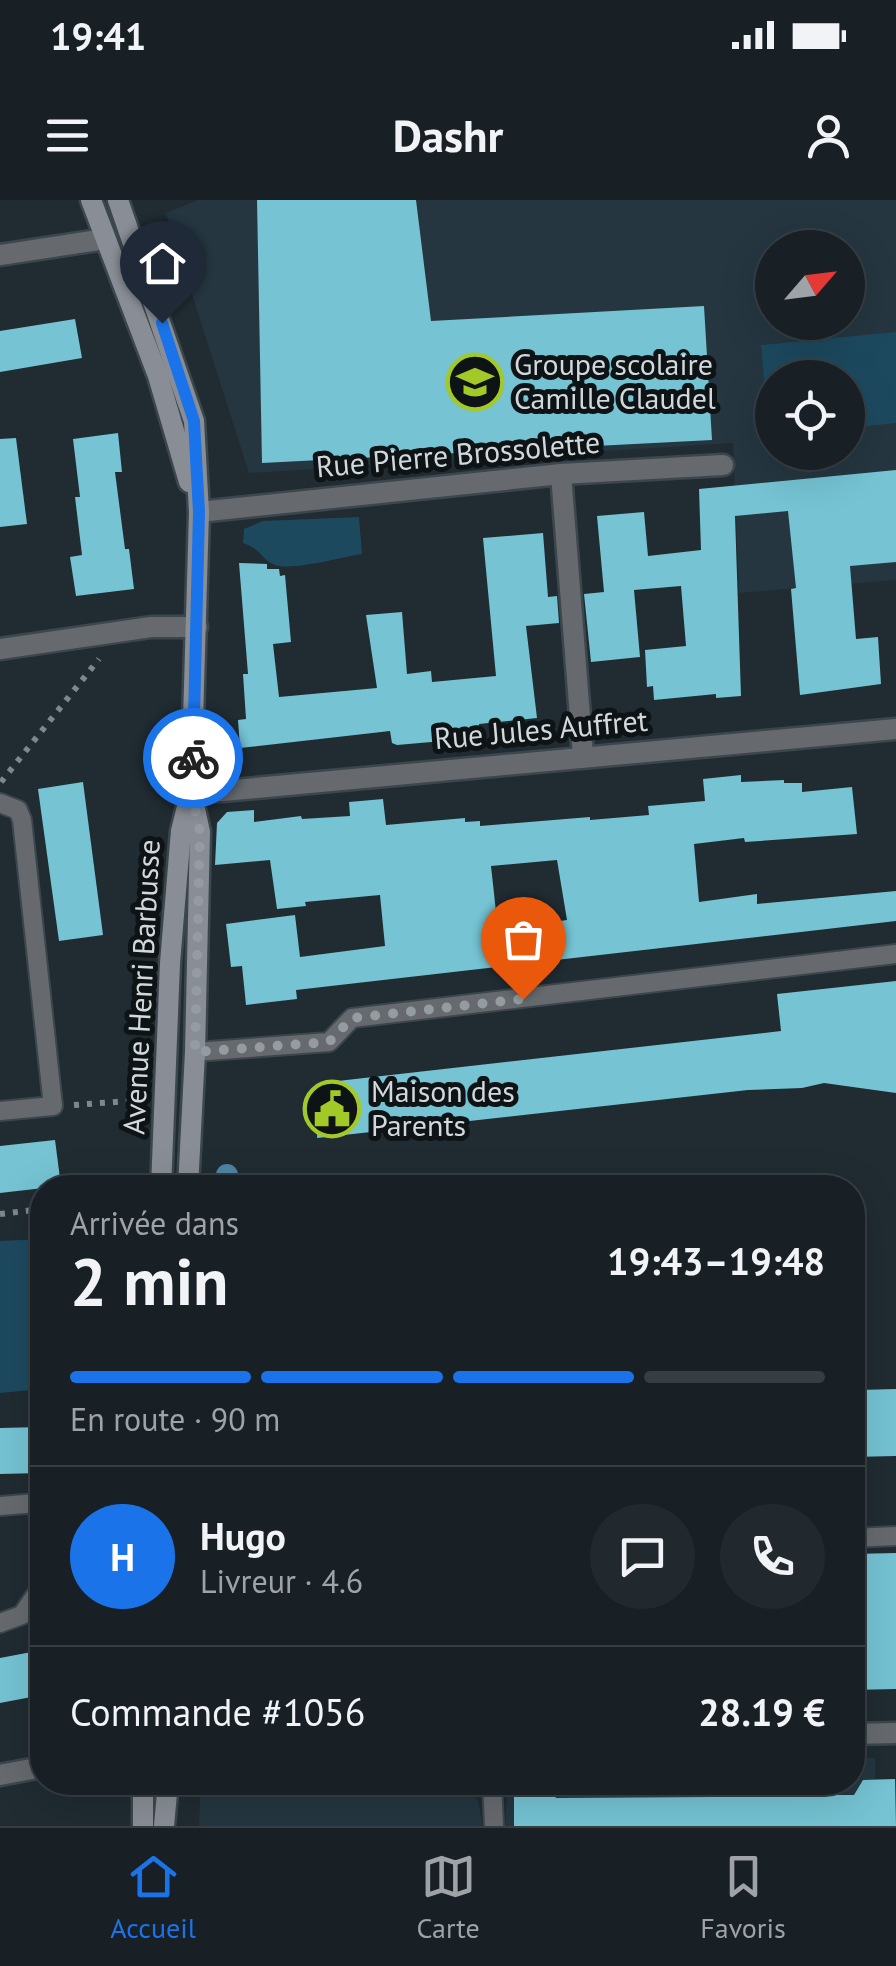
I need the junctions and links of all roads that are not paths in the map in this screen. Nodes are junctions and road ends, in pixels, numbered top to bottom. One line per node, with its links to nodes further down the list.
1 (91, 200): 3 (street, Avenue Henri Barbusse)
2 (118, 200): 7 (street, Avenue Henri Barbusse)
3 (105, 239): 4 (street); 7 (street, Avenue Henri Barbusse)
4 (0, 255)
5 (723, 465): 6 (street, Rue Pierre Brossolette)
6 (561, 474): 7 (street, Rue Pierre Brossolette); 11 (street)
7 (199, 512): 8 (street, Avenue Henri Barbusse)
8 (197, 627): 9 (street); 12 (street, Avenue Henri Barbusse)
9 (0, 649)
10 (896, 729): 11 (street, Rue Jules Auffret)
11 (583, 756): 12 (street, Rue Jules Auffret)
12 (191, 791): 15 (street, Avenue Henri Barbusse); 17 (street, Avenue Henri Barbusse)
13 (0, 803): 16 (lane)
14 (896, 954): 15 (lane)
15 (195, 1052): 18 (street, Avenue Henri Barbusse)
16 (0, 1111)
17 (161, 1175)
18 (189, 1175)
19 (30, 1504): 20 (lane)
20 (0, 1506)
21 (896, 1536): 22 (lane)
22 (865, 1537)
23 (30, 1603): 24 (lane)
24 (0, 1623)
25 (896, 1733): 26 (street)
26 (865, 1734)
27 (30, 1769): 28 (street)
28 (0, 1775)
29 (143, 1795): 32 (street)
30 (167, 1795): 33 (street)
31 (493, 1795): 34 (lane)
32 (143, 1826)
33 (164, 1826)
34 (494, 1826)

